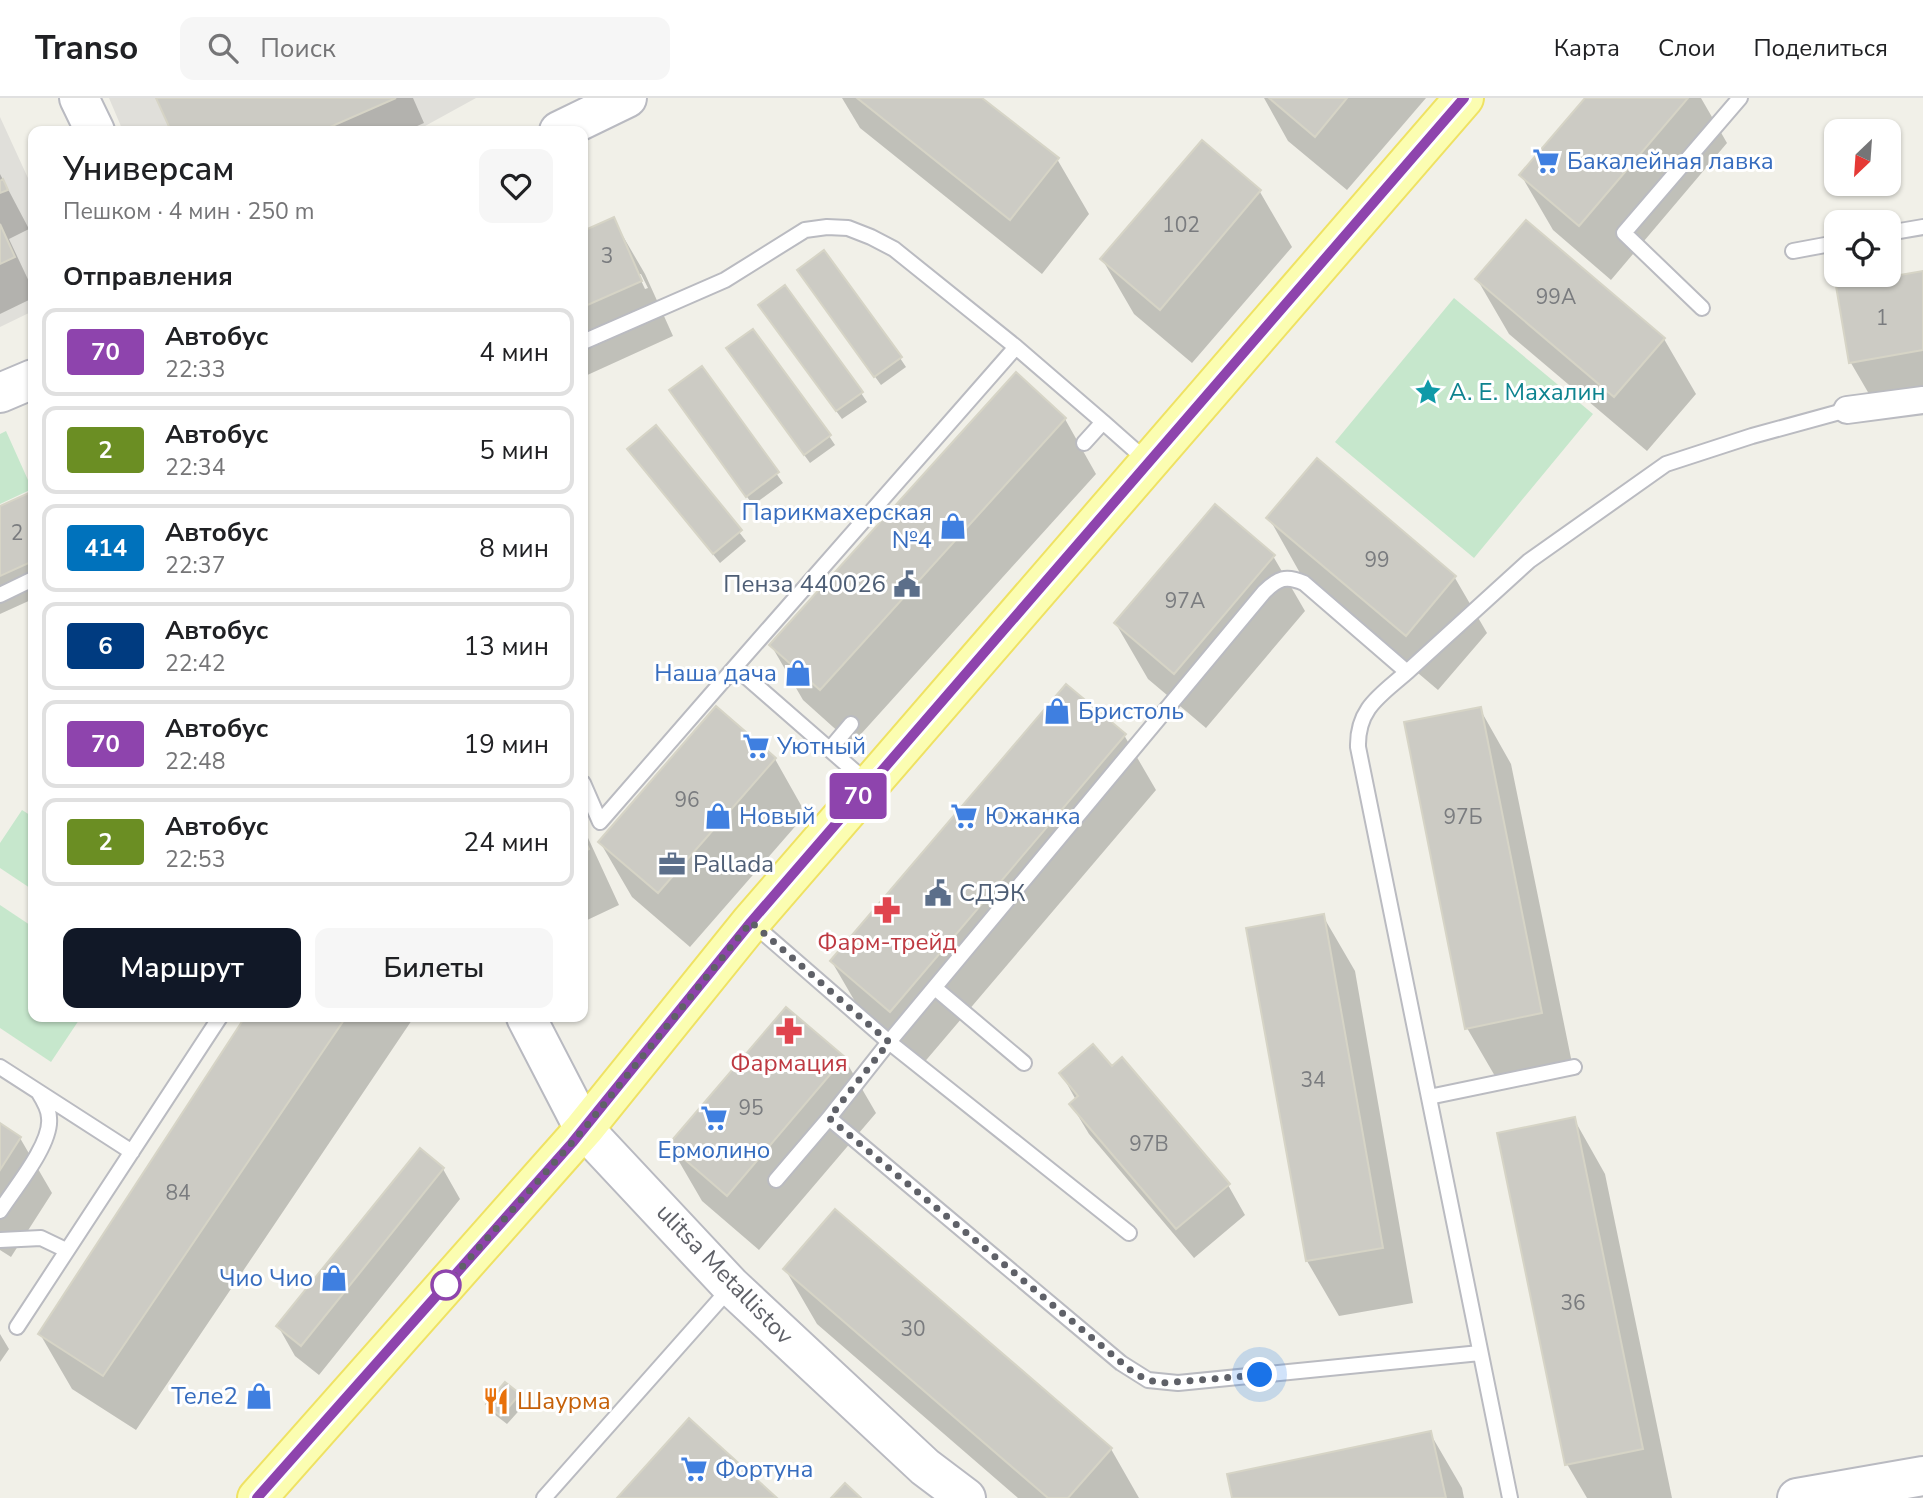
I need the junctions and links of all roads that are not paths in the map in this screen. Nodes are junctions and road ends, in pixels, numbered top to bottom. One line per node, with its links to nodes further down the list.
1 (79, 98): 5 (street)
2 (627, 98): 6 (street)
3 (1464, 98): 18 (main road)
4 (1740, 98): 11 (lane)
5 (93, 126)
6 (568, 126)
7 (1923, 226): 8 (lane)
8 (1901, 230)
9 (1824, 245): 10 (lane)
10 (1793, 251)
11 (1702, 308)
12 (588, 340): 13 (lane)
13 (1016, 347): 16 (lane); 21 (lane)
14 (1923, 400): 15 (street)
15 (1847, 410): 22 (lane)
16 (1103, 422): 17 (lane); 18 (lane)
17 (1084, 443)
18 (1149, 461): 25 (main road)
19 (28, 581): 20 (lane)
20 (0, 594)
21 (735, 667): 24 (lane); 26 (lane)
22 (1407, 672): 28 (lane); 36 (lane)
23 (851, 724): 24 (lane)
24 (830, 749): 25 (lane)
25 (869, 784): 27 (main road)
26 (588, 794)
27 (751, 922): 31 (lane); 38 (main road)
28 (935, 988): 31 (lane); 32 (lane)
29 (217, 1022): 39 (lane)
30 (529, 1022): 38 (street, ulitsa Metallistov)
31 (889, 1042): 37 (lane); 42 (lane)
32 (1024, 1063)
33 (0, 1067): 35 (lane)
34 (1574, 1067): 36 (lane)
35 (38, 1091): 39 (lane); 41 (lane)
36 (1429, 1097): 47 (lane)
37 (829, 1118): 40 (lane); 47 (lane)
38 (584, 1129): 45 (street, ulitsa Metallistov); 49 (main road)
39 (132, 1152): 44 (lane)
40 (776, 1180)
41 (0, 1211)
42 (1129, 1233)
43 (0, 1240): 44 (lane)
44 (66, 1250): 46 (lane)
45 (731, 1286): 50 (lane); 51 (street, ulitsa Metallistov)
46 (17, 1327)
47 (1480, 1353): 52 (lane)
48 (1923, 1476): 53 (street)
49 (257, 1498)
50 (544, 1498)
51 (966, 1498)
52 (1510, 1498)
53 (1797, 1498)

